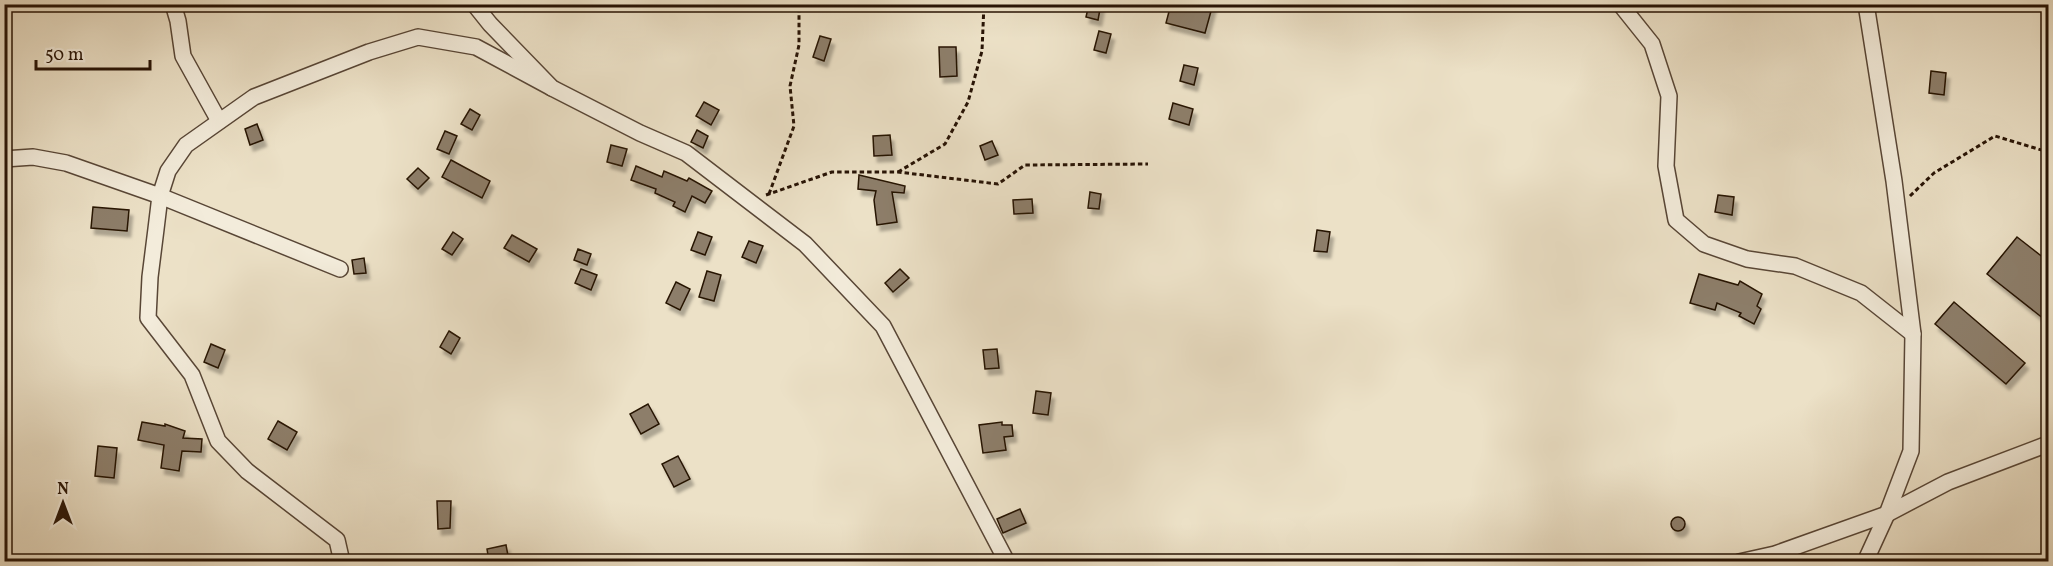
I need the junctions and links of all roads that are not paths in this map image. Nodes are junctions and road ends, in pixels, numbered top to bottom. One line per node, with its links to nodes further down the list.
1 (173, 4): 6 (street)
2 (474, 4): 5 (street)
3 (1620, 4): 10 (street)
4 (1866, 4): 10 (street)
5 (552, 88): 6 (street); 14 (street)
6 (219, 121): 8 (street)
7 (4, 159): 8 (street)
8 (160, 196): 9 (street); 13 (street)
9 (340, 269)
10 (1913, 334): 12 (street)
11 (2049, 444): 12 (street)
12 (1887, 514): 15 (street); 16 (street)
13 (342, 561)
14 (1007, 561)
15 (1739, 561)
16 (1865, 561)

